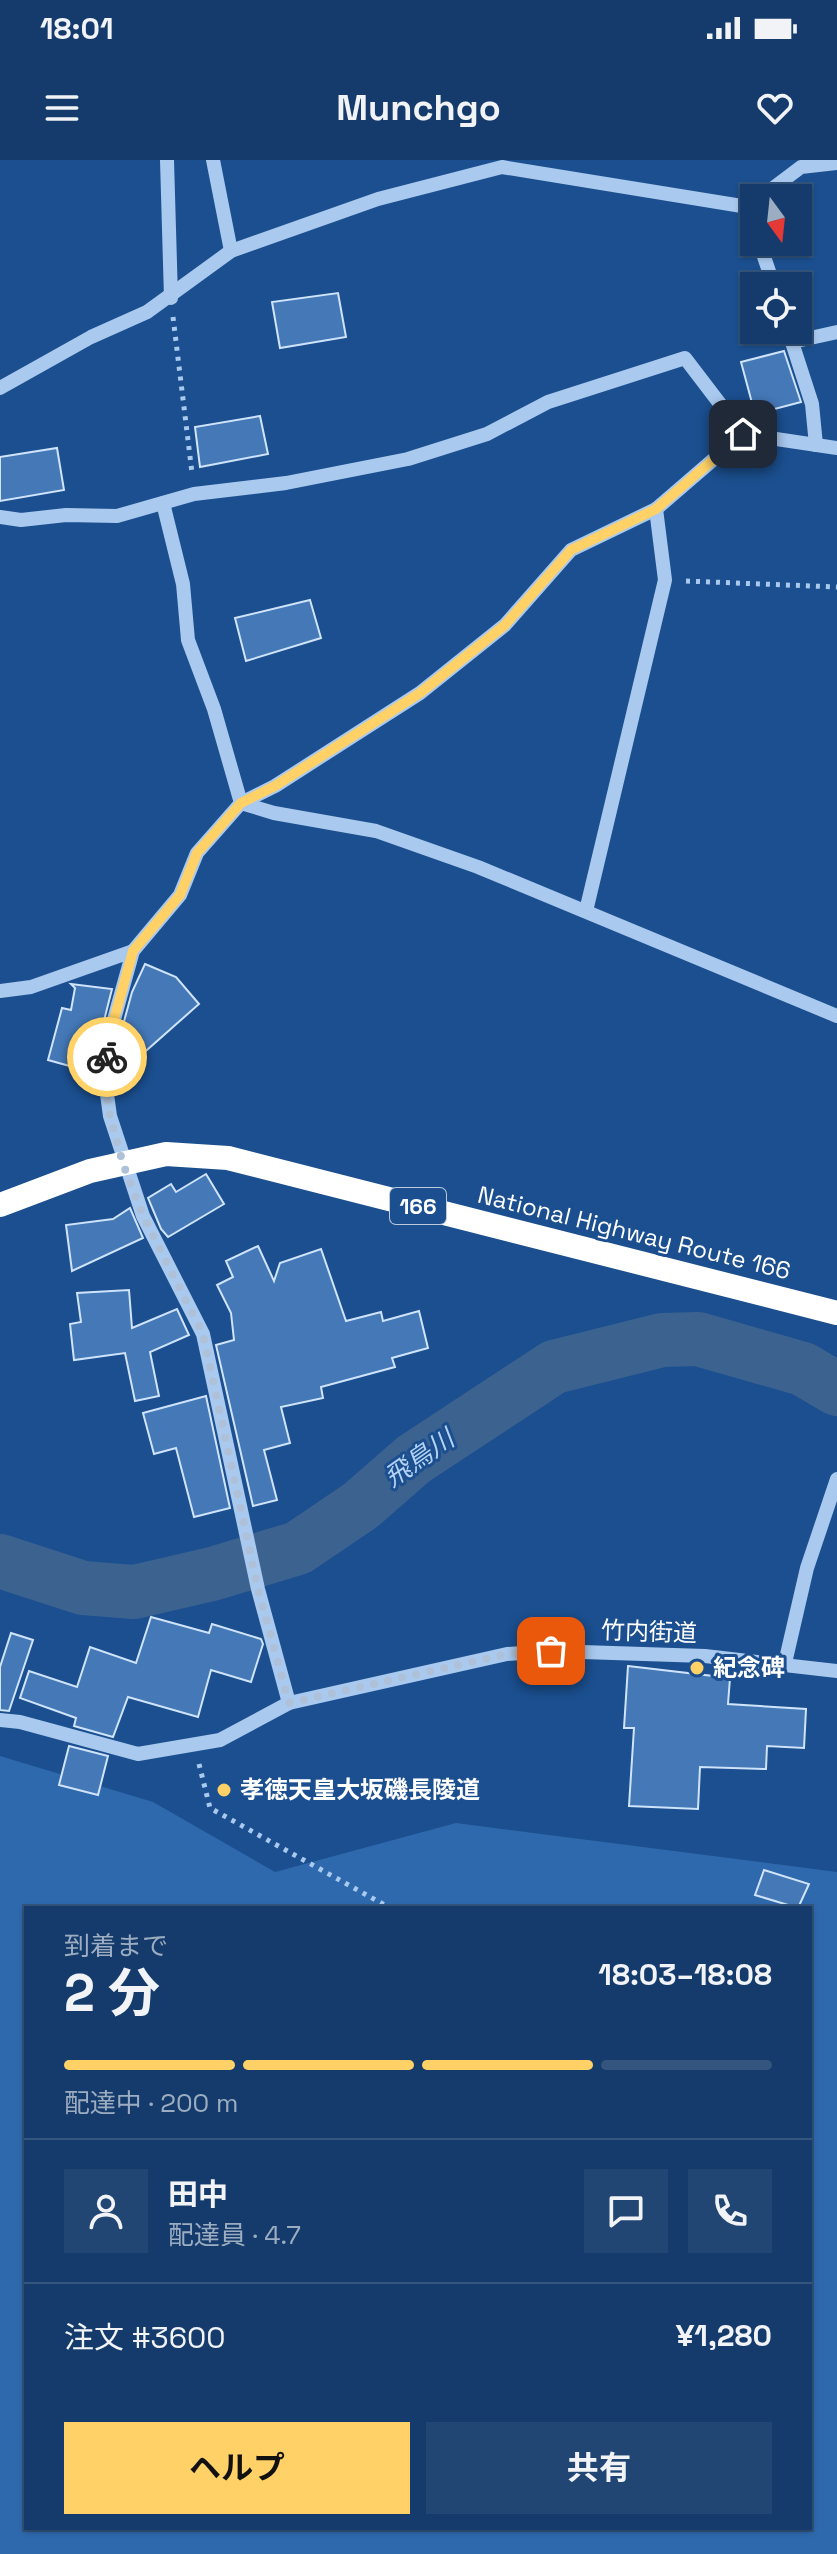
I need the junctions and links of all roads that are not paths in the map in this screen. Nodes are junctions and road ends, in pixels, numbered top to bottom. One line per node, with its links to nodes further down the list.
1 (167, 160): 8 (street)
2 (213, 160): 7 (street)
3 (502, 163): 6 (street); 7 (street)
4 (837, 163): 5 (street)
5 (779, 184)
6 (740, 201)
7 (231, 251): 8 (street)
8 (171, 298): 12 (street)
9 (837, 332): 10 (street)
10 (812, 334)
11 (793, 344): 14 (street)
12 (0, 388)
13 (743, 434): 14 (street); 16 (street); 17 (street)
14 (816, 445): 15 (street)
15 (837, 448)
16 (163, 503): 18 (street); 19 (street)
17 (656, 509): 19 (street); 20 (street)
18 (0, 517)
19 (241, 803): 20 (street); 21 (street)
20 (586, 911): 23 (street)
21 (133, 951): 22 (street); 24 (street)
22 (0, 991)
23 (837, 1016)
24 (123, 1164): 25 (highway, National Highway Route 166 / 166); 26 (highway, National Highway Route 166 / 166); 30 (street)
25 (0, 1205)
26 (837, 1313)
27 (837, 1479): 28 (street)
28 (785, 1663): 29 (street, 竹内街道); 30 (street, 竹内街道)
29 (837, 1671)
30 (289, 1703): 31 (street, 竹内街道)
31 (0, 1720)

